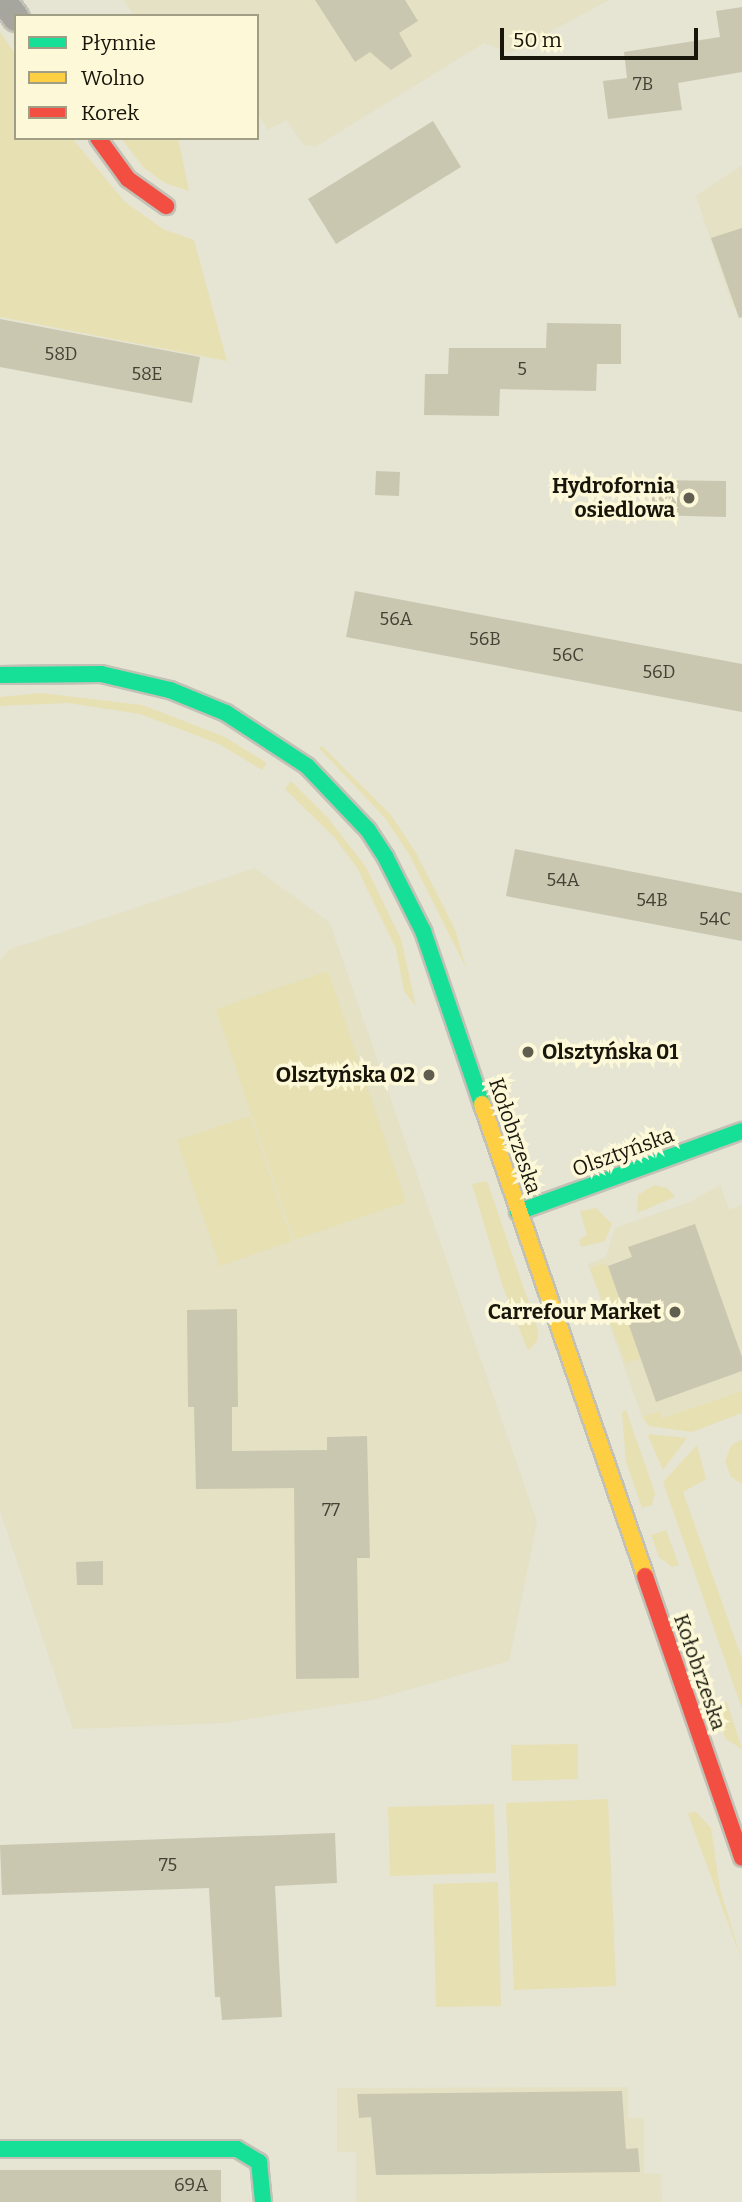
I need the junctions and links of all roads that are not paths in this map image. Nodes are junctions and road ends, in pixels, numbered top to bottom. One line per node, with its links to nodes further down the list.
1 (3, 0): 2 (street)
2 (14, 15)
3 (99, 140): 4 (street)
4 (166, 206)
5 (0, 675): 7 (street, Kołobrzeska)
6 (742, 1132): 7 (street, Olsztyńska)
7 (518, 1212): 8 (street, Kołobrzeska)
8 (742, 1858)
9 (0, 2149): 10 (street)
10 (263, 2202)

